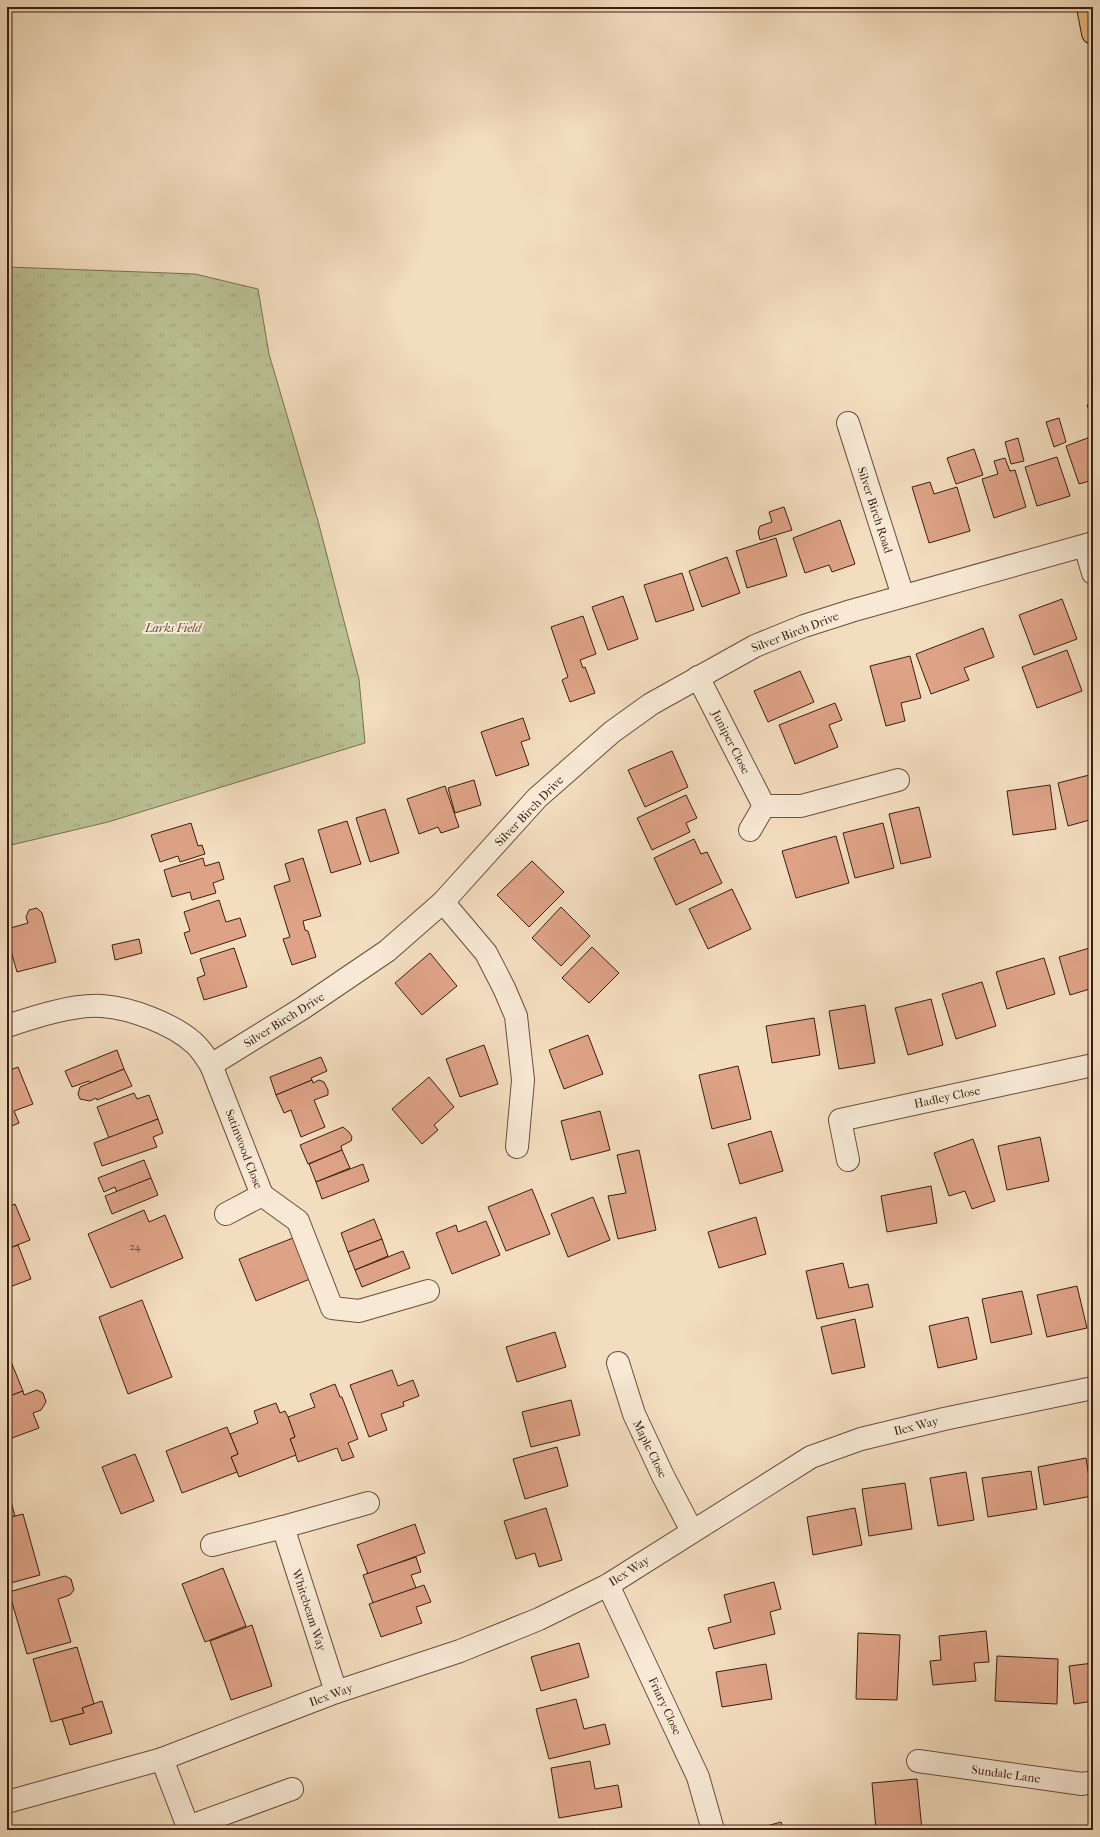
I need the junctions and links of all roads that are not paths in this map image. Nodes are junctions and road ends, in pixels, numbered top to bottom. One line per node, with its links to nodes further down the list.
1 (1088, 7): 2 (main road)
2 (1093, 33)
3 (848, 424): 6 (street, Silver Birch Road)
4 (1089, 544): 5 (street); 6 (street, Silver Birch Drive)
5 (1093, 573)
6 (903, 596): 7 (street, Silver Birch Drive)
7 (698, 677): 9 (street, Juniper Close); 11 (street, Silver Birch Drive)
8 (898, 780): 9 (street)
9 (764, 806): 10 (street)
10 (750, 830)
11 (443, 902): 13 (street, Silver Birch Drive); 15 (street)
12 (7, 1026): 13 (street)
13 (211, 1065): 17 (street, Satinwood Close)
14 (1093, 1065): 16 (street, Hadley Close)
15 (517, 1147)
16 (848, 1160)
17 (262, 1195): 18 (street, Satinwood Close); 19 (street)
18 (226, 1214)
19 (428, 1291)
20 (618, 1363): 24 (street, Maple Close)
21 (1093, 1388): 24 (street, Ilex Way)
22 (368, 1503): 23 (street)
23 (283, 1527): 25 (street); 27 (street, Whitebeam Way)
24 (692, 1531): 26 (street, Ilex Way)
25 (212, 1545)
26 (608, 1585): 27 (street, Ilex Way); 34 (street, Friary Close)
27 (336, 1692): 28 (street, Ilex Way)
28 (162, 1759): 32 (street, Ilex Way); 33 (street)
29 (918, 1761): 30 (street, Sundale Lane)
30 (1093, 1782)
31 (292, 1789): 33 (street)
32 (8, 1798)
33 (185, 1829)
34 (713, 1830)

